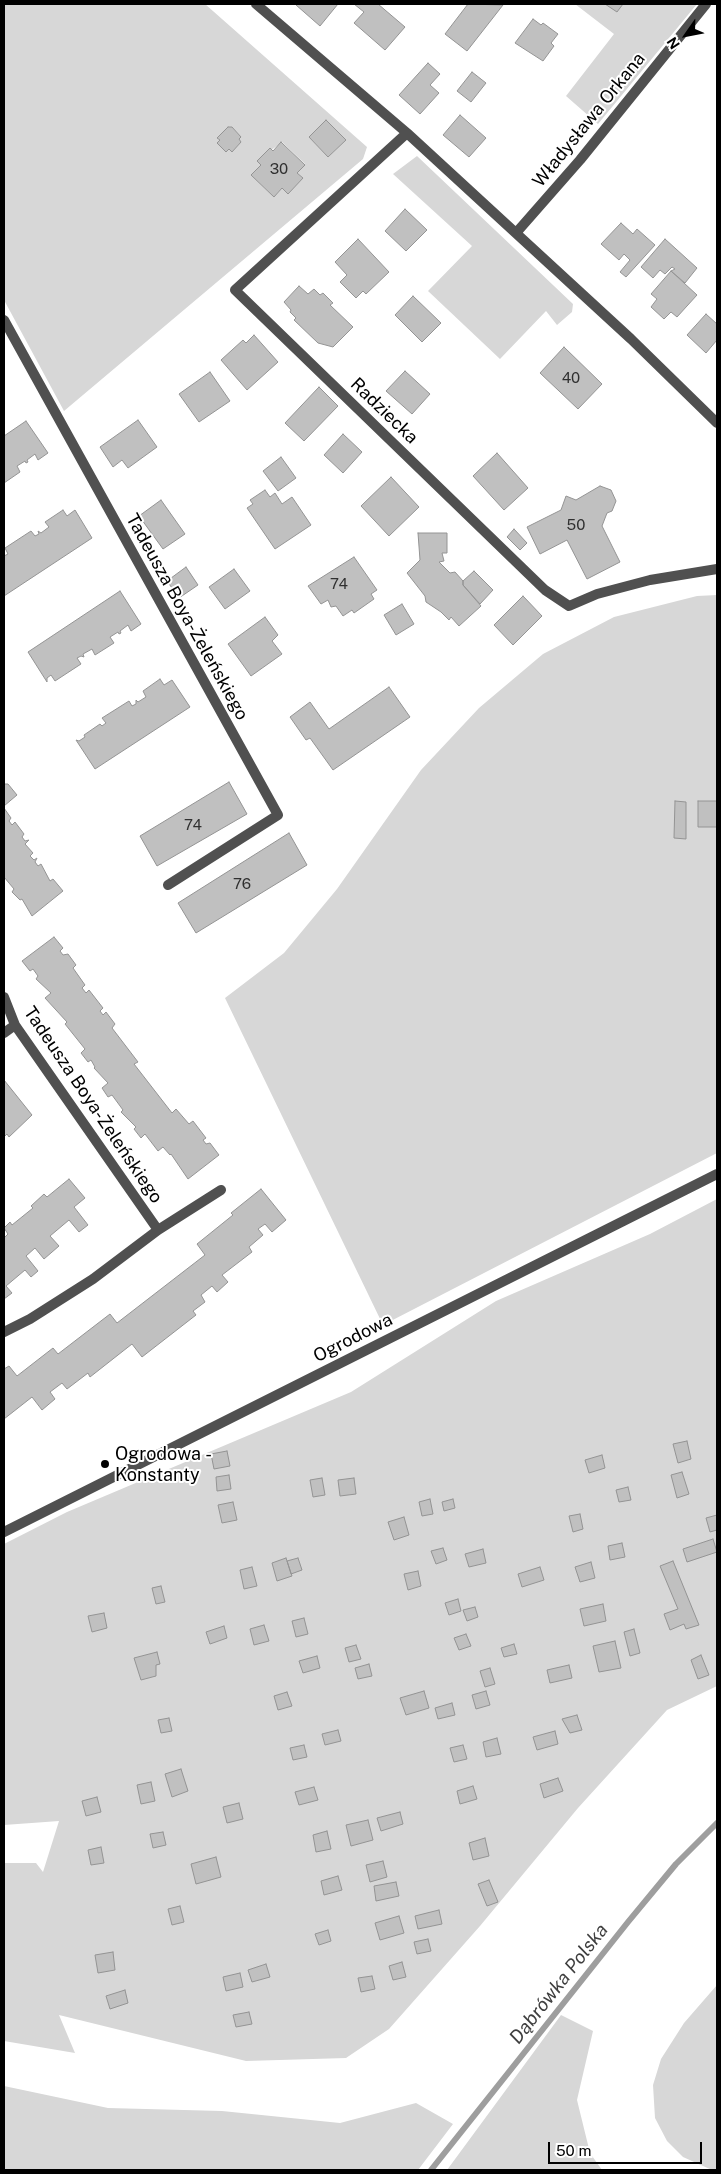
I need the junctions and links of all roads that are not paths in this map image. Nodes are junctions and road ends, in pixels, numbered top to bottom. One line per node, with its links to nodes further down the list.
1 (256, 4): 3 (street)
2 (706, 4): 4 (street, Władysława Orkana)
3 (407, 133): 4 (street); 7 (street, Radziecka)
4 (516, 233): 6 (street)
5 (4, 320): 8 (street, Tadeusza Boya-Żeleńskiego)
6 (717, 422)
7 (717, 569)
8 (168, 886)
9 (4, 997): 10 (street, Tadeusza Boya-Żeleńskiego)
10 (15, 1025): 11 (street); 14 (street, Tadeusza Boya-Żeleńskiego)
11 (4, 1034)
12 (717, 1174): 16 (street, Ogrodowa)
13 (221, 1190): 14 (street)
14 (158, 1230): 15 (street)
15 (4, 1332)
16 (4, 1532)

